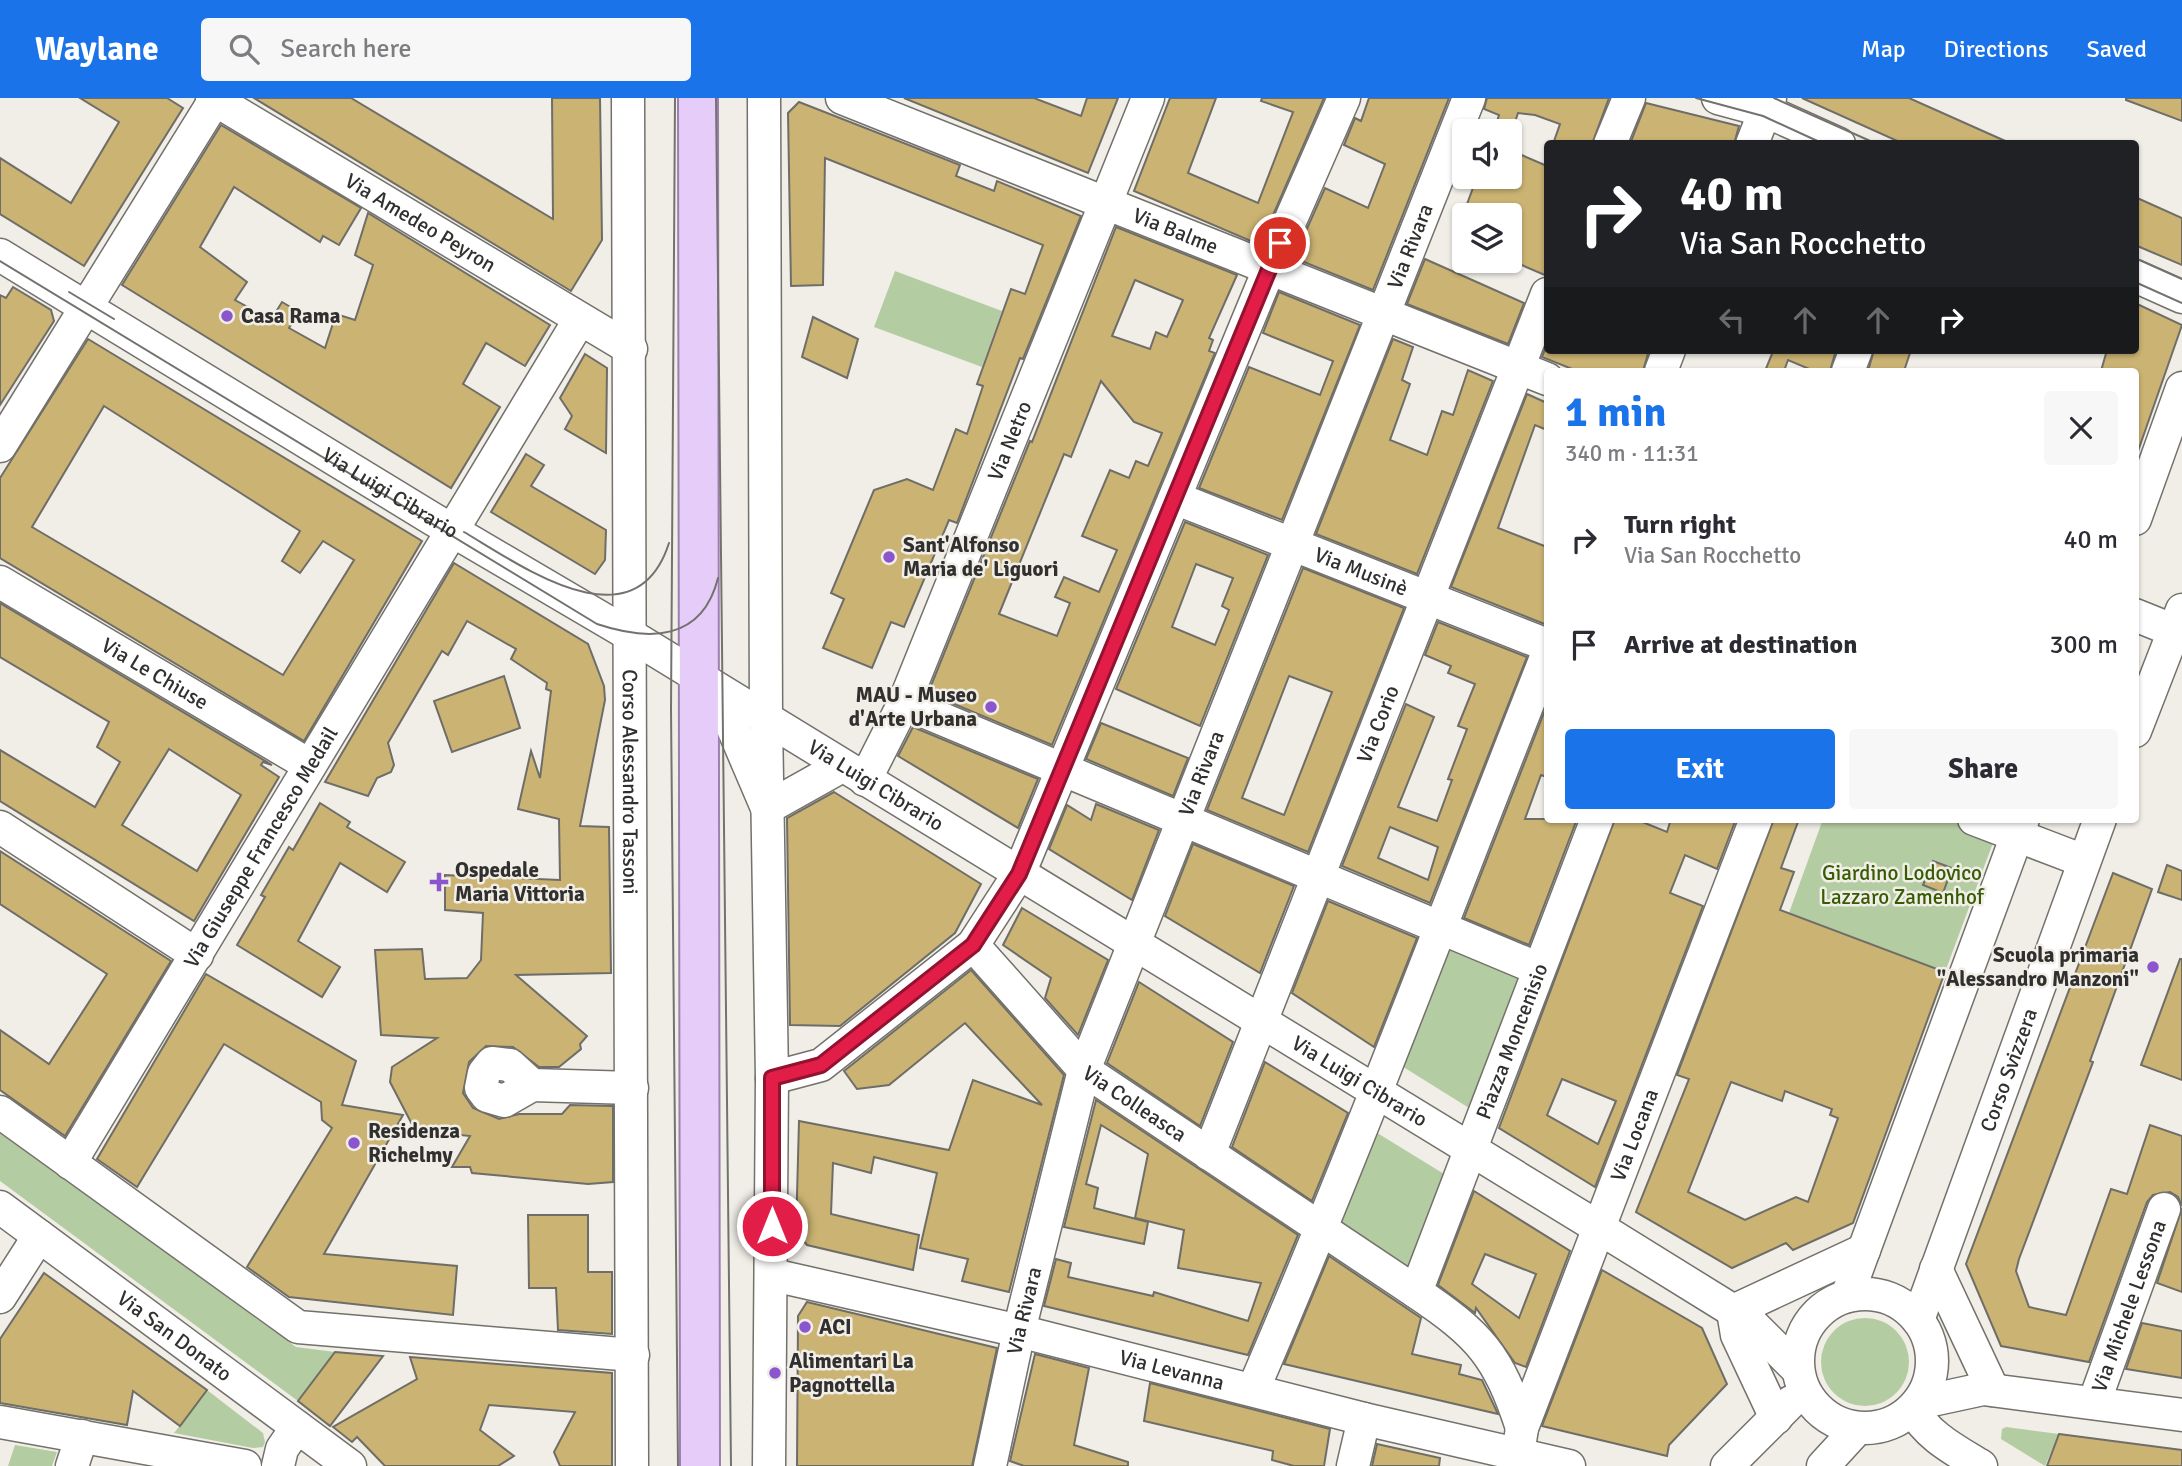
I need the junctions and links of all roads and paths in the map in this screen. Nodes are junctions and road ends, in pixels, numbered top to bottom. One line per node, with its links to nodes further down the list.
1 (628, 98): 24 (street, Corso Alessandro Tassoni)
2 (698, 98): 40 (main road)
3 (764, 98): 42 (street)
4 (842, 98): 15 (street, Via Balme)
5 (1149, 98): 15 (street, Via Netro)
6 (1343, 98): 17 (street)
7 (1469, 98): 22 (street, Via Rivara)
8 (1629, 98): 12 (street)
9 (1718, 98): 11 (street)
10 (214, 99): 21 (street); 23 (street, Via Amedeo Peyron)
11 (1768, 104): 13 (street); 14 (street)
12 (1612, 140)
13 (1754, 140)
14 (1832, 140)
15 (1108, 201): 17 (street, Via Balme); 41 (street, Via Netro)
16 (0, 255): 21 (street, Via Luigi Cibrario)
17 (1270, 267): 22 (street, Via Balme); 29 (street)
18 (2139, 278): 19 (street)
19 (2182, 297)
20 (1544, 301): 25 (street, Via Corio)
21 (85, 307): 28 (street); 31 (street, Via Luigi Cibrario)
22 (1384, 313): 25 (street, Via Balme); 32 (street, Via Rivara)
23 (580, 319): 24 (street, Via Amedeo Peyron); 31 (street, Via Giuseppe Francesco Medail)
24 (631, 349): 37 (street, Corso Alessandro Tassoni)
25 (1517, 367): 26 (street, Via Balme); 34 (street, Via Corio)
26 (1544, 378)
27 (2182, 388): 30 (street)
28 (0, 446)
29 (1175, 498): 32 (street, Via Musinè); 45 (street)
30 (2139, 508)
31 (452, 530): 37 (street, Via Luigi Cibrario); 44 (street, Via Giuseppe Francesco Medail)
32 (1292, 544): 34 (street, Via Musinè); 48 (street, Via Rivara)
33 (0, 582): 44 (street, Via Le Chiuse)
34 (1429, 598): 38 (street, Via Musinè); 57 (street, Via Corio)
35 (2139, 616): 36 (street)
36 (2180, 625): 43 (street)
37 (630, 635): 40 (street, Via Luigi Cibrario); 67 (street, Corso Alessandro Tassoni)
38 (1544, 644)
39 (1544, 662): 58 (street)
40 (698, 678): 42 (street, Via Luigi Cibrario); 47 (street); 109 (main road)
41 (904, 702): 45 (street, Piazza Moncenisio); 46 (street, Via Netro)
42 (766, 720): 46 (street, Via Luigi Cibrario); 47 (street)
43 (2139, 722)
44 (309, 765): 61 (street, Via Giuseppe Francesco Medail)
45 (1062, 770): 48 (street, Piazza Moncenisio); 56 (street)
46 (853, 773): 47 (street); 56 (street, Via Luigi Cibrario)
47 (767, 808): 65 (street)
48 (1182, 819): 57 (street, Piazza Moncenisio); 59 (street, Via Rivara)
49 (1595, 823): 62 (street)
50 (1754, 823): 76 (street, Via Locana)
51 (1996, 823): 54 (street)
52 (2098, 823): 55 (street, Corso Svizzera)
53 (0, 827): 61 (street)
54 (2019, 827): 55 (street); 78 (street)
55 (2084, 861): 79 (street, Corso Svizzera)
56 (1019, 874): 59 (street, Via Luigi Cibrario); 60 (street)
57 (1317, 877): 58 (street, Piazza Moncenisio); 63 (street, Via Corio)
58 (1438, 928): 62 (street, Piazza Moncenisio); 68 (street)
59 (1134, 943): 63 (street, Via Luigi Cibrario); 64 (street, Via Rivara)
60 (973, 945): 64 (street, Via Colleasca); 65 (street)
61 (197, 955): 72 (street, Via Giuseppe Francesco Medail)
62 (1539, 969): 70 (street, Piazza Moncenisio)
63 (1259, 1021): 68 (street, Via Luigi Cibrario); 71 (street, Via Corio)
64 (1084, 1070): 71 (street, Via Colleasca); 87 (street, Via Rivara)
65 (772, 1078): 80 (street)
66 (532, 1085): 67 (street)
67 (632, 1088): 89 (street, Corso Alessandro Tassoni)
68 (1378, 1093): 70 (street, Via Luigi Cibrario); 75 (street)
69 (0, 1112): 72 (street)
70 (1469, 1148): 76 (street, Via Luigi Cibrario); 81 (street, Piazza Moncenisio)
71 (1209, 1154): 75 (street, Via Colleasca)
72 (70, 1163): 89 (street)
73 (0, 1207): 77 (street, Via San Donato)
74 (2164, 1209): 93 (street, Via Michele Lessona)
75 (1322, 1229): 81 (street); 91 (street)
76 (1601, 1229): 84 (street, Via Luigi Cibrario); 102 (street, Via Locana)
77 (39, 1236): 83 (street); 99 (street, Via San Donato)
78 (1864, 1250): 82 (street); 84 (street)
79 (1936, 1269): 86 (street, Corso Svizzera); 92 (street)
80 (772, 1275): 87 (street, Via Levanna); 110 (street)
81 (1416, 1292): 102 (street)
82 (1847, 1296): 85 (street); 86 (street)
83 (0, 1297)
84 (1740, 1316): 85 (street); 90 (street, Via Luigi Cibrario); 96 (street)
85 (1814, 1316): 90 (street)
86 (1918, 1320): 88 (street)
87 (1019, 1331): 91 (street, Via Levanna); 111 (street, Via Rivara)
88 (1932, 1352): 92 (street, Via Michele Lessona); 94 (street)
89 (633, 1355): 108 (street, Corso Alessandro Tassoni)
90 (1800, 1378): 96 (street); 100 (street)
91 (1253, 1390): 97 (street, Via Levanna)
92 (1980, 1390): 93 (street, Via Michele Lessona); 94 (street, Via Michele Lessona); 103 (street)
93 (2094, 1403): 95 (street, Via Michele Lessona)
94 (1915, 1406): 100 (street); 103 (street)
95 (2182, 1415)
96 (1776, 1418): 114 (street)
97 (1364, 1419): 102 (street, Via Levanna); 112 (street)
98 (0, 1422): 101 (street)
99 (297, 1427): 106 (street); 107 (street, Via San Donato)
100 (1857, 1429): 115 (street)
101 (82, 1436): 104 (street); 105 (street)
102 (1520, 1441): 113 (street, Via Levanna)
103 (1970, 1459)
104 (72, 1466)
105 (245, 1466)
106 (278, 1466)
107 (350, 1466)
108 (632, 1466)
109 (700, 1466)
110 (769, 1466)
111 (990, 1466)
112 (1353, 1466)
113 (1569, 1466)
114 (1727, 1466)
115 (1823, 1466)

